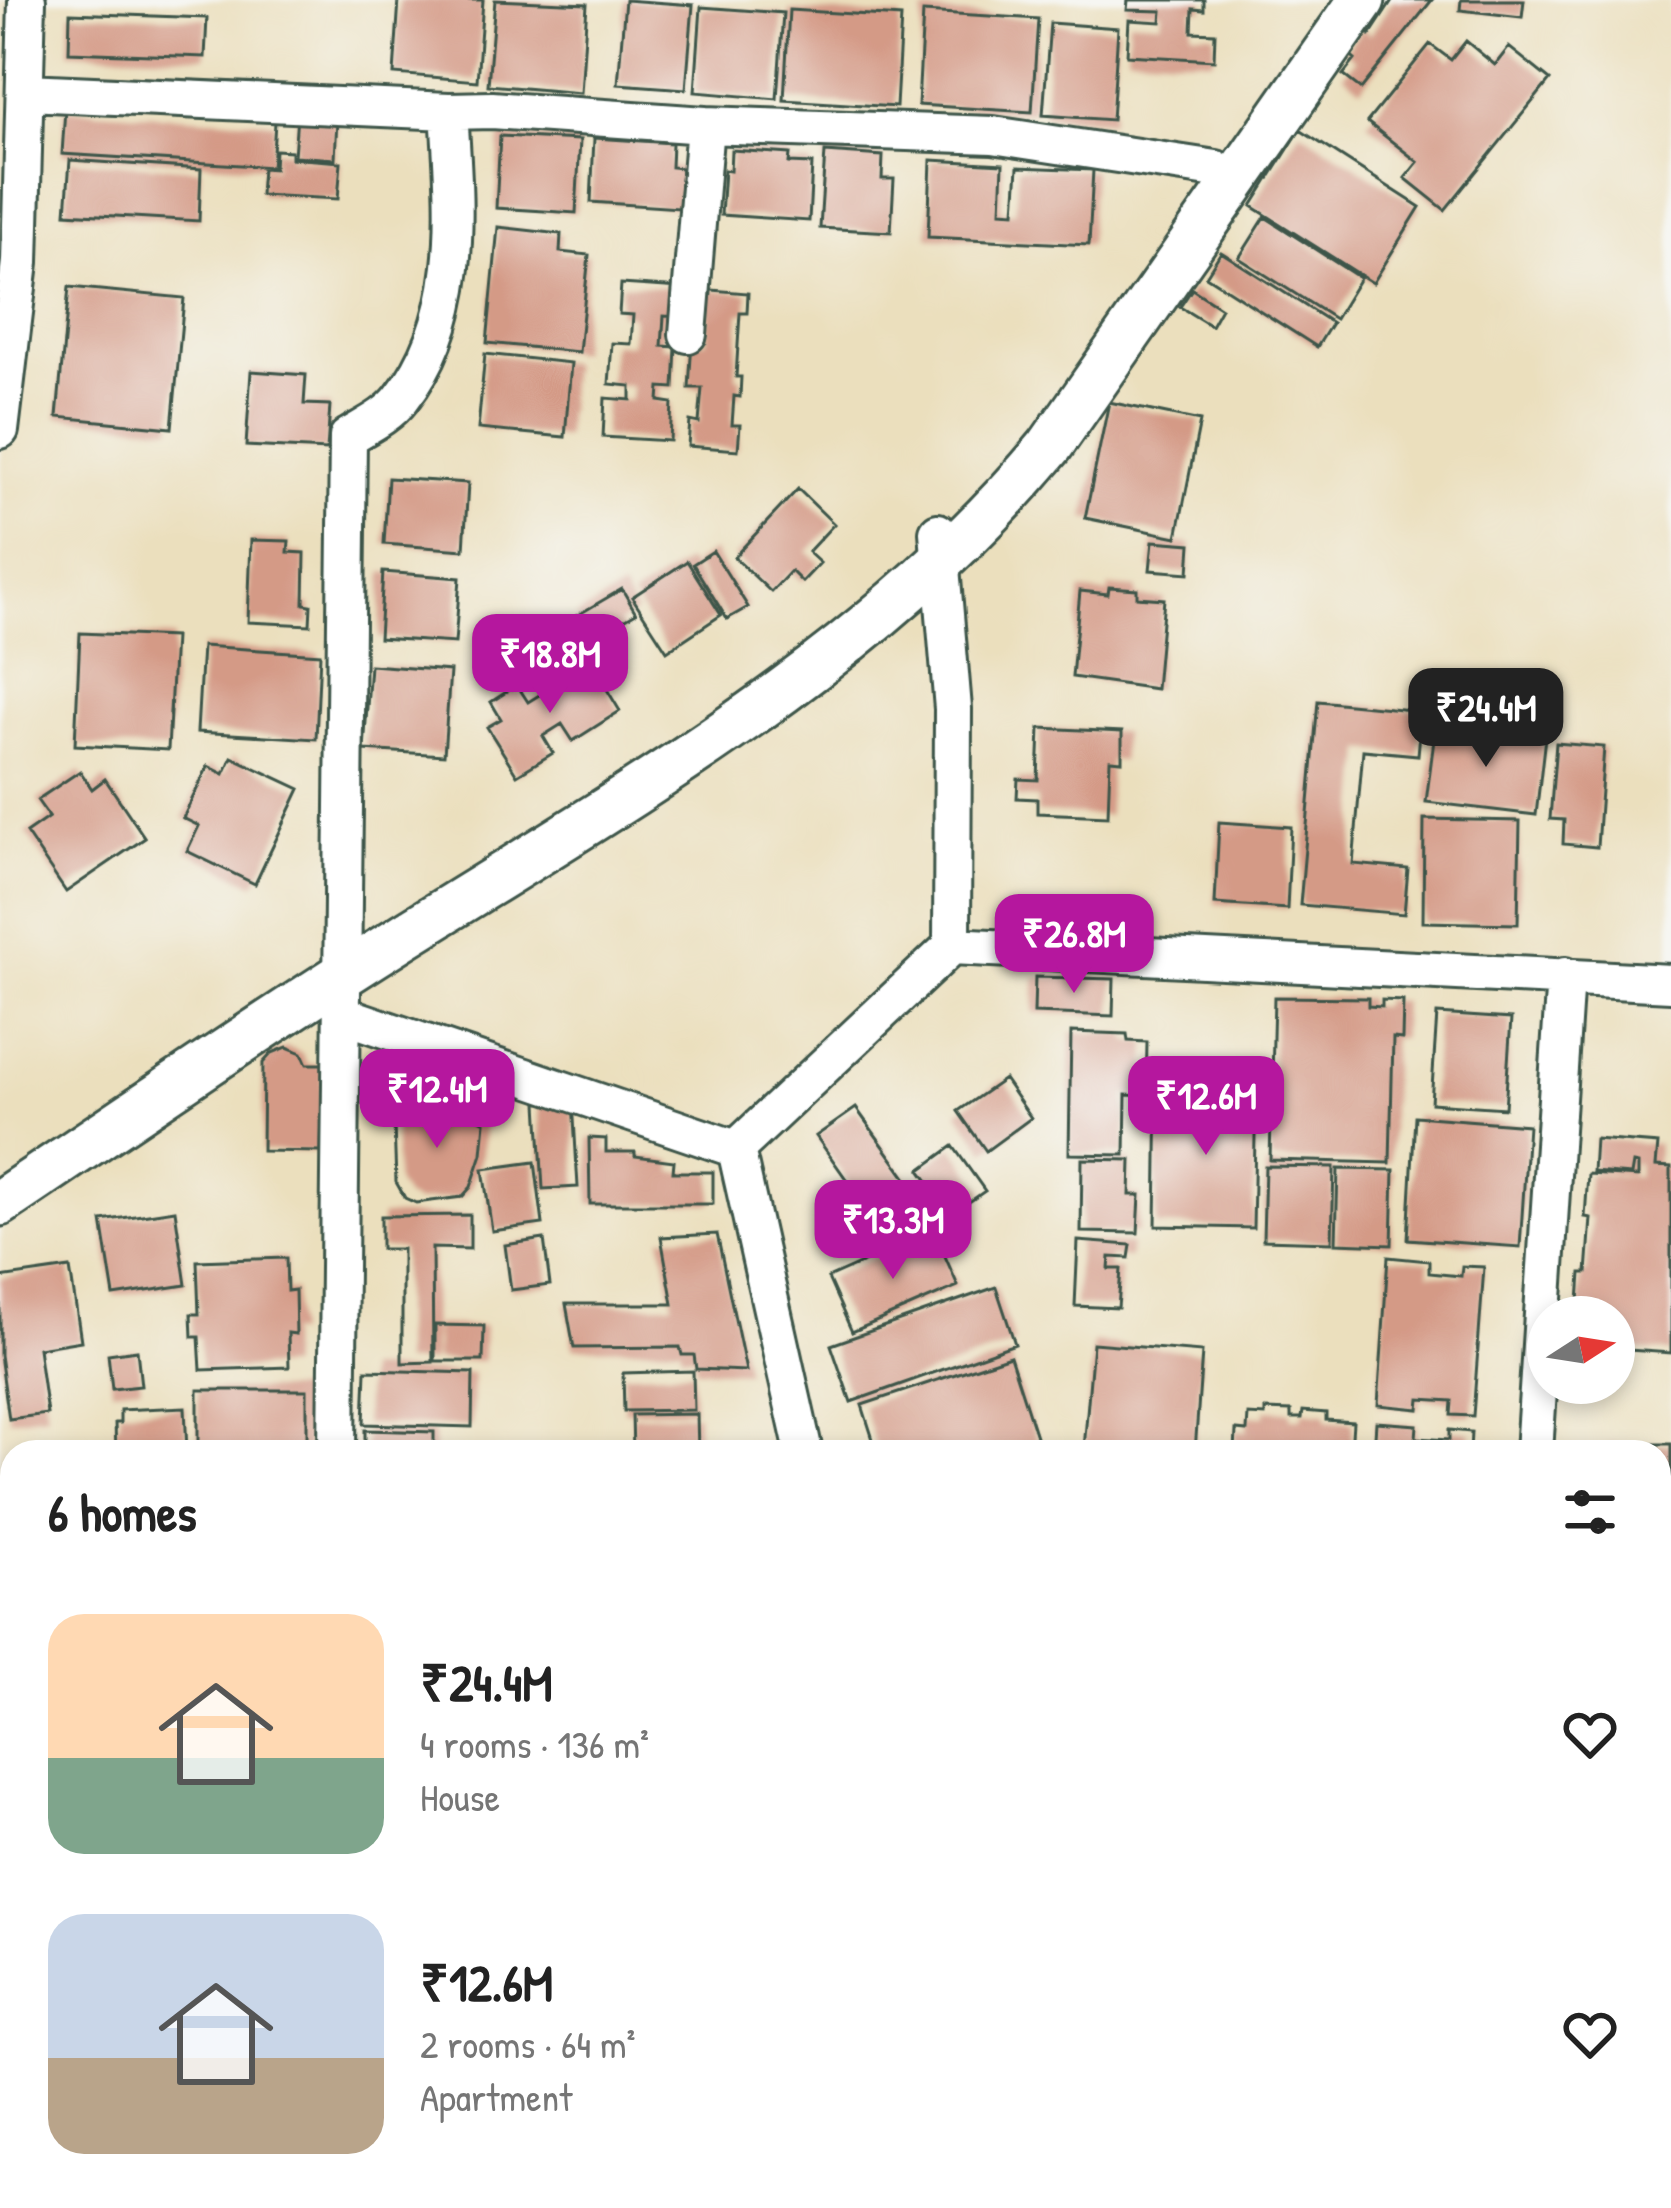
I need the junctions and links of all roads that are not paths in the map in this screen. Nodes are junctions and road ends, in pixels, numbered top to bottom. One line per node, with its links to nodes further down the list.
1 (27, 0): 4 (street)
2 (1328, 0): 7 (street)
3 (1362, 0): 10 (street)
4 (27, 92): 5 (street); 9 (street)
5 (449, 111): 6 (street); 12 (street)
6 (705, 125): 7 (street); 8 (street)
7 (1216, 169): 10 (street)
8 (688, 334)
9 (0, 430)
10 (940, 546): 11 (street); 12 (street)
11 (952, 946): 13 (street); 15 (street)
12 (345, 976): 15 (street); 16 (street); 17 (street); 18 (street)
13 (1565, 976): 14 (street); 20 (street)
14 (1671, 983)
15 (736, 1149): 19 (street)
16 (0, 1167)
17 (0, 1203)
18 (338, 1440)
19 (801, 1440)
20 (1535, 1440)

